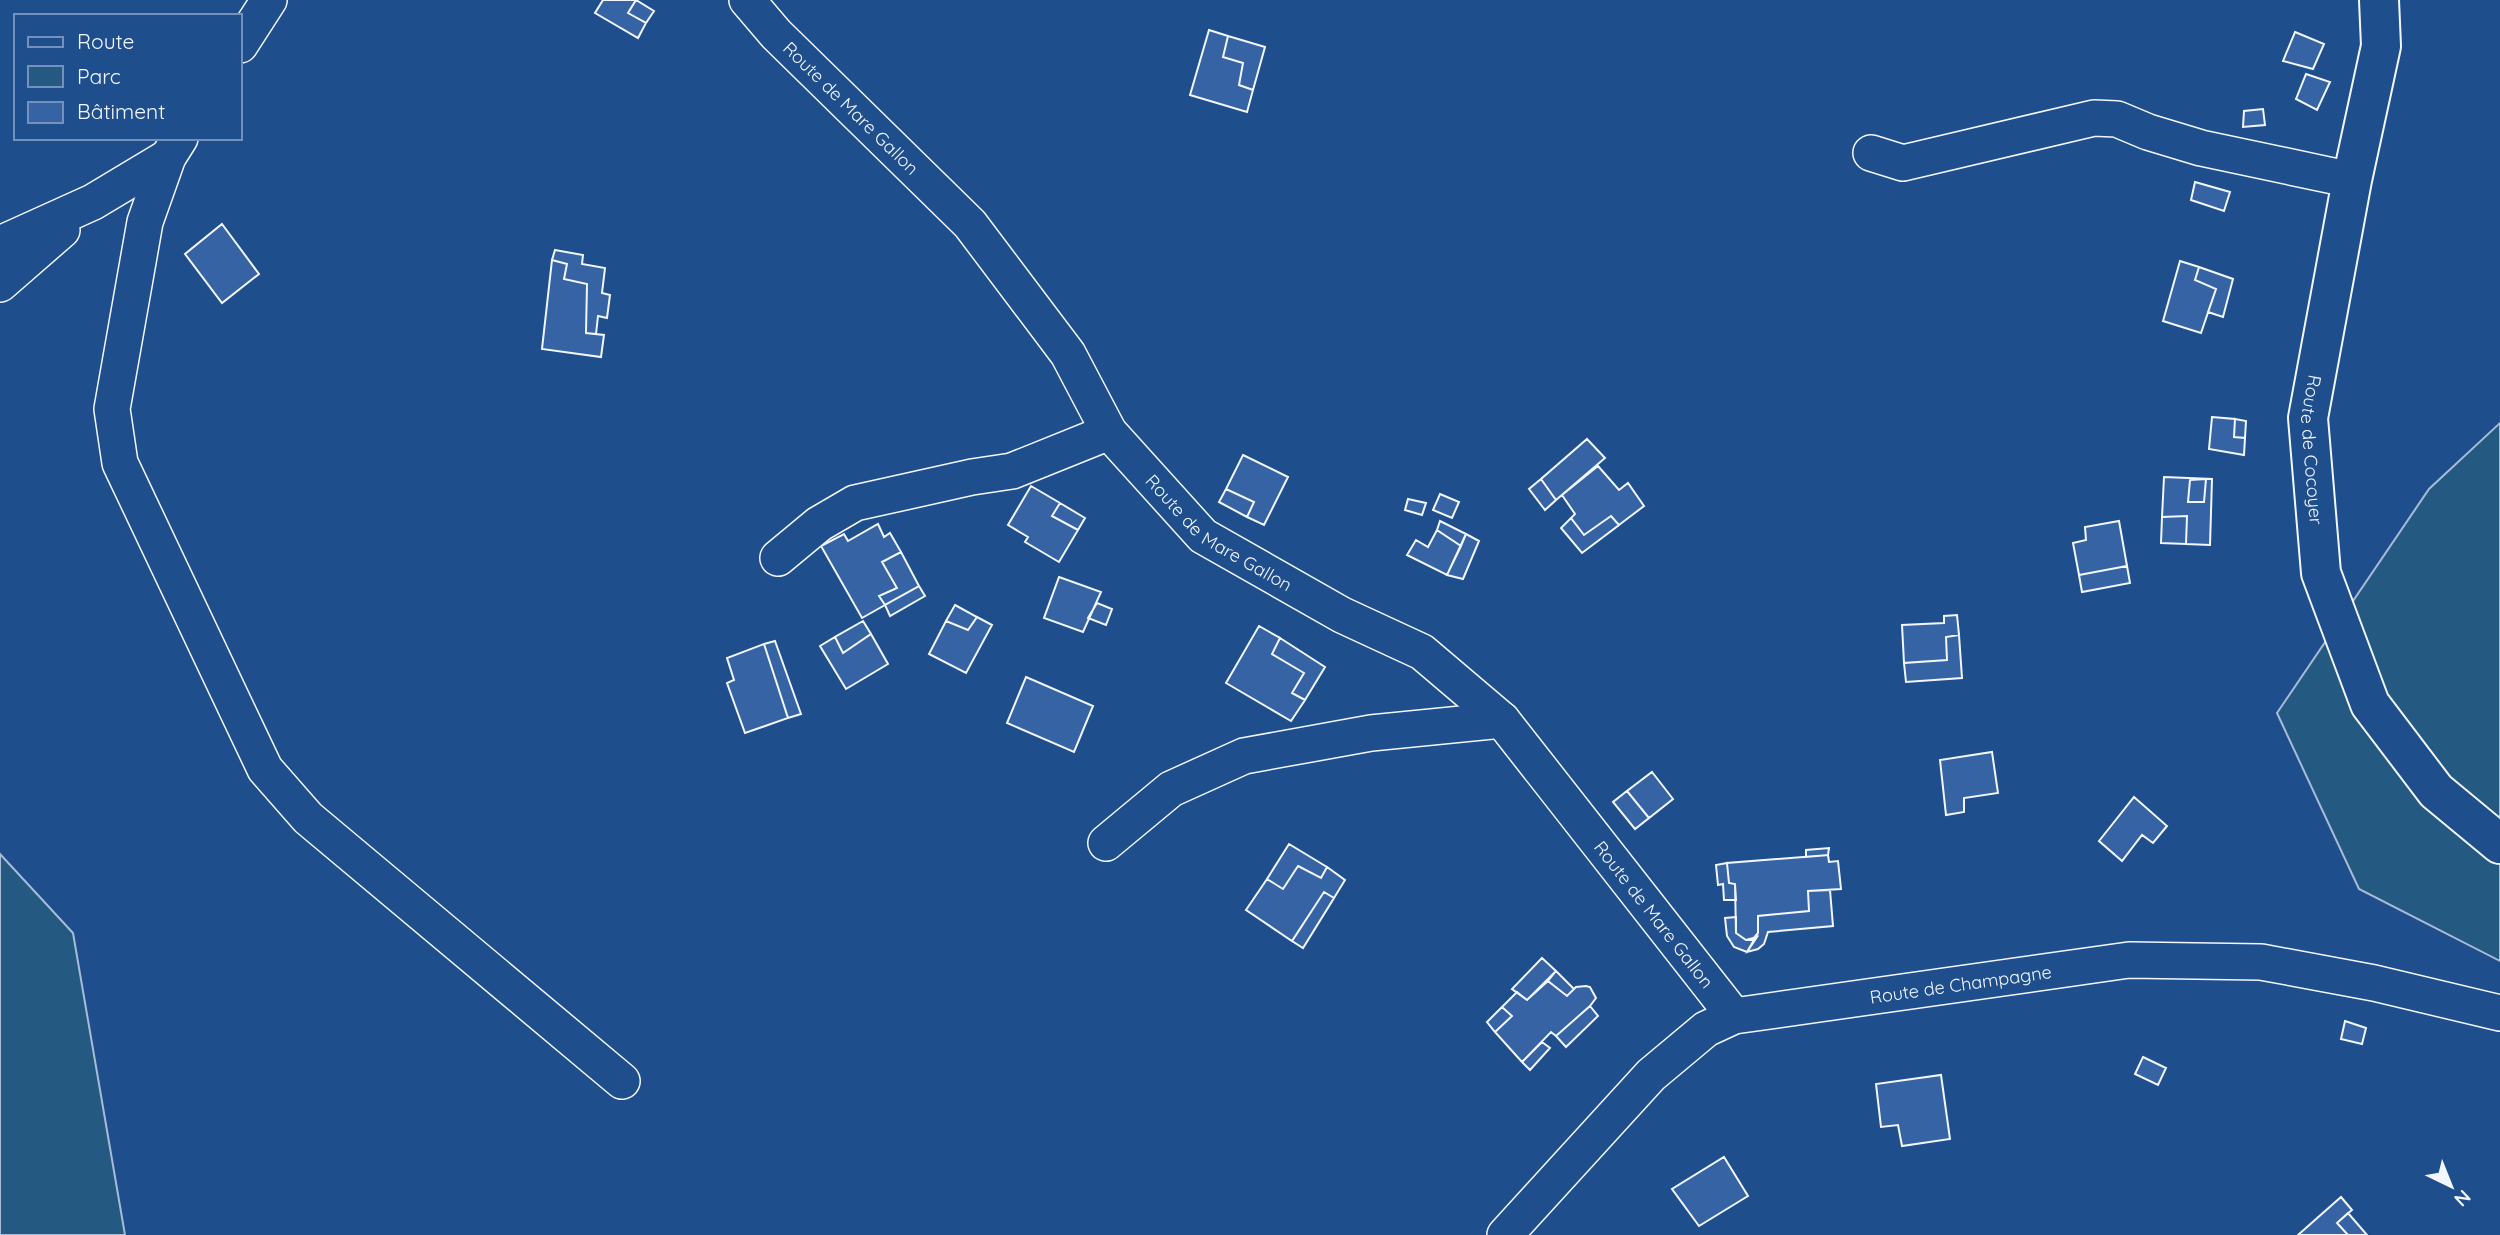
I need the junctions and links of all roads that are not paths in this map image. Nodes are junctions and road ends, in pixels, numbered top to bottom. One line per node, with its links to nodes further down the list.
1 (269, 0): 4 (street)
2 (747, 0): 11 (street, Route de Mare Gallon)
3 (2379, 0): 7 (main road, Route de Cocoyer)
4 (242, 43)
5 (174, 148): 8 (street); 18 (street)
6 (1871, 153): 7 (street)
7 (2352, 180): 15 (main road, Route de Cocoyer)
8 (93, 202): 9 (street); 10 (street)
9 (0, 244)
10 (0, 284)
11 (1110, 432): 12 (street); 13 (street, Route de Mare Gallon)
12 (778, 558)
13 (1502, 720): 14 (street); 17 (street, Route de Mare Gallon)
14 (1106, 843)
15 (2500, 844)
16 (2500, 1013): 17 (street, Route de Champagne)
17 (1734, 1016): 19 (street, Route de Champagne)
18 (622, 1081)
19 (1505, 1235)

